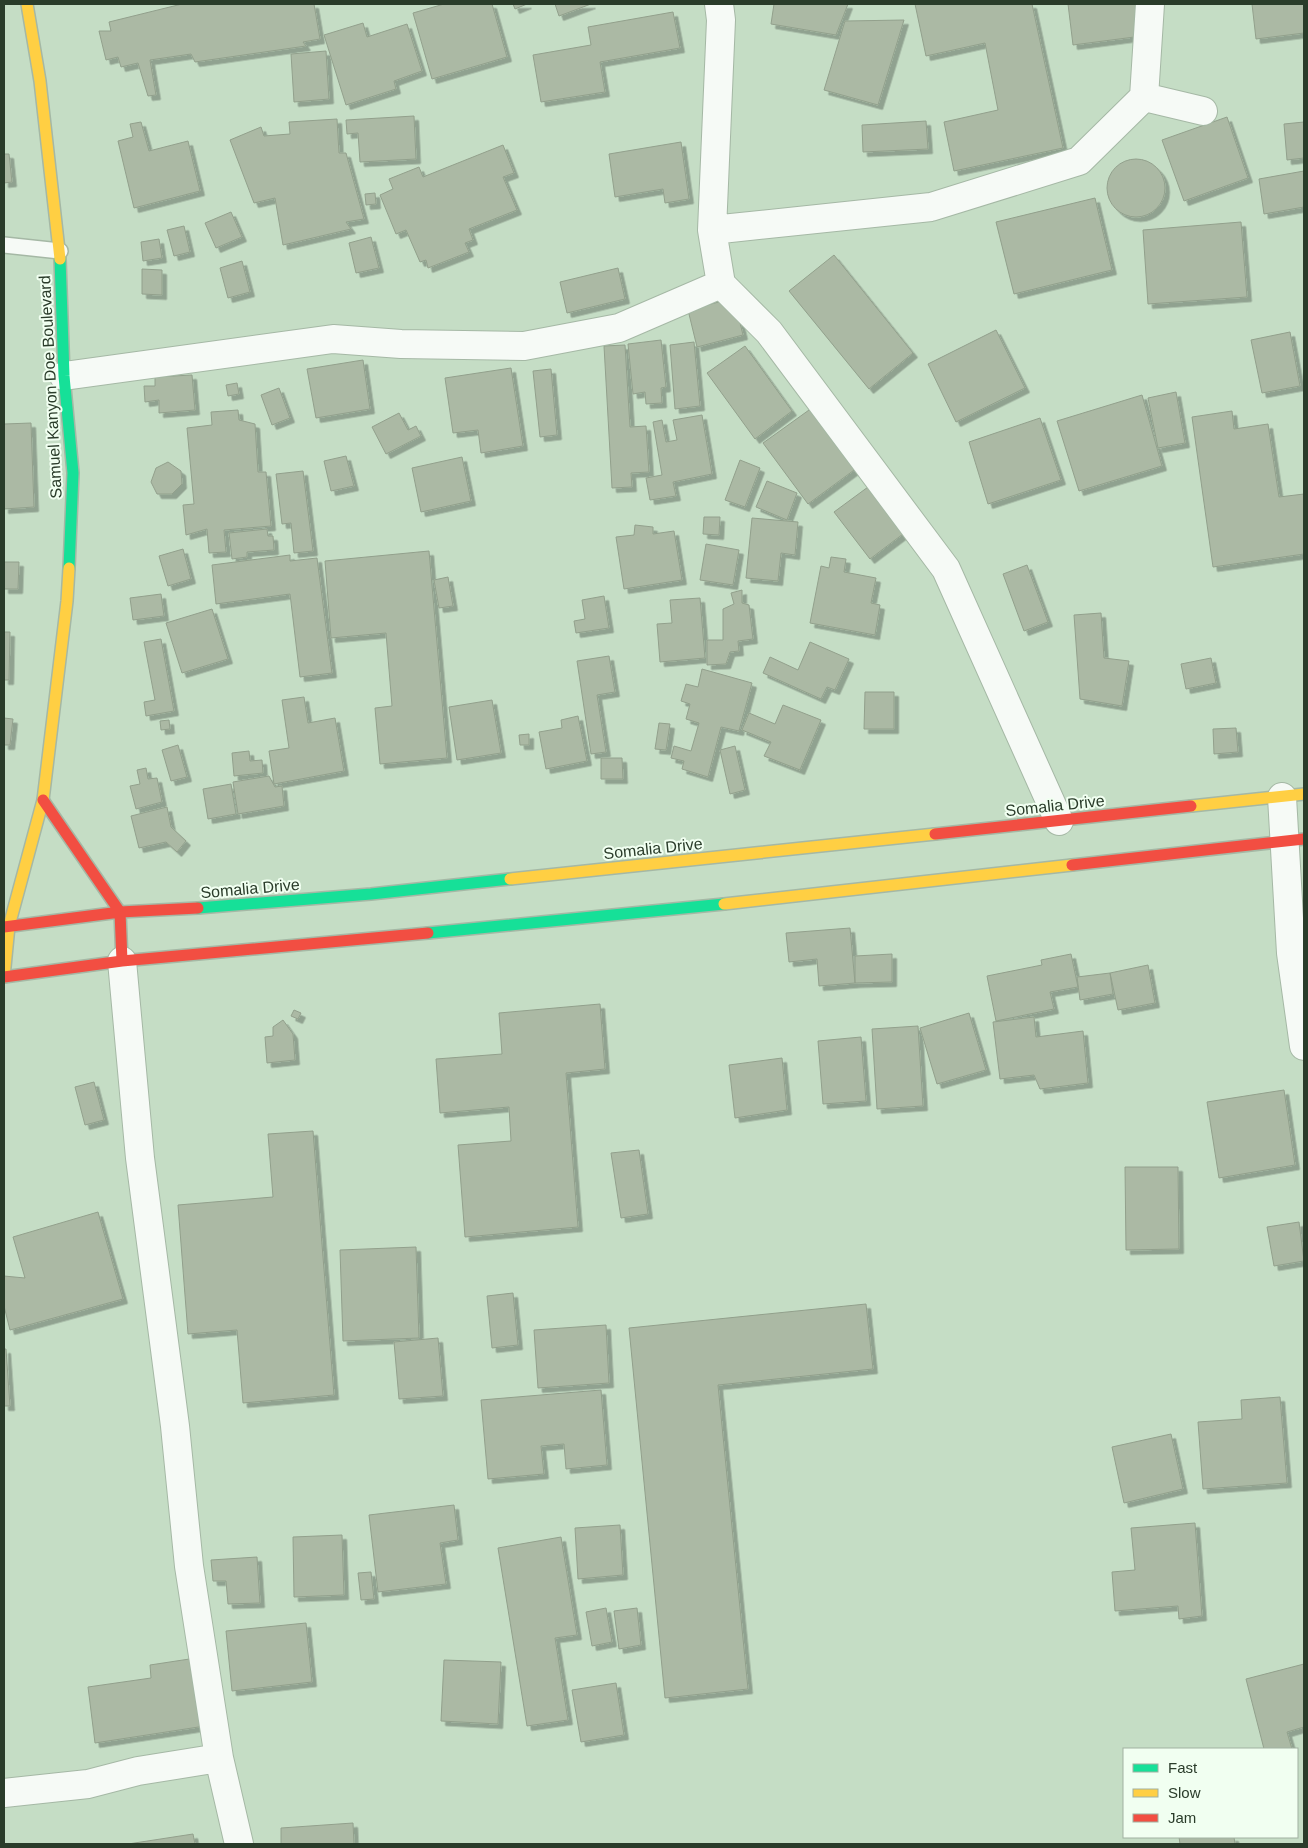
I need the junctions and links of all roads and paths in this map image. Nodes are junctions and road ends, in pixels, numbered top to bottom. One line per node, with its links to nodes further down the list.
1 (27, 4): 8 (main road, Samuel Kanyon Doe Boulevard)
2 (719, 4): 6 (street)
3 (1151, 5): 4 (street)
4 (1144, 97): 5 (street); 6 (street)
5 (1203, 112)
6 (712, 230): 9 (street)
7 (4, 245): 8 (lane)
8 (60, 251): 10 (main road, Samuel Kanyon Doe Boulevard)
9 (721, 284): 10 (street); 13 (street)
10 (64, 376): 12 (main road, Samuel Kanyon Doe Boulevard)
11 (1293, 796): 13 (main road, Somalia Drive); 14 (street)
12 (43, 800): 15 (main road); 16 (main road, Samuel Kanyon Doe Boulevard)
13 (1059, 821): 15 (main road, Somalia Drive)
14 (1294, 840): 17 (main road); 19 (street)
15 (120, 912): 16 (main road, Somalia Drive); 17 (main road)
16 (6, 927): 18 (main road, Samuel Kanyon Doe Boulevard)
17 (122, 961): 18 (main road); 20 (street)
18 (4, 977)
19 (1304, 1046)
20 (219, 1758): 21 (street); 22 (street)
21 (4, 1793)
22 (239, 1844)

